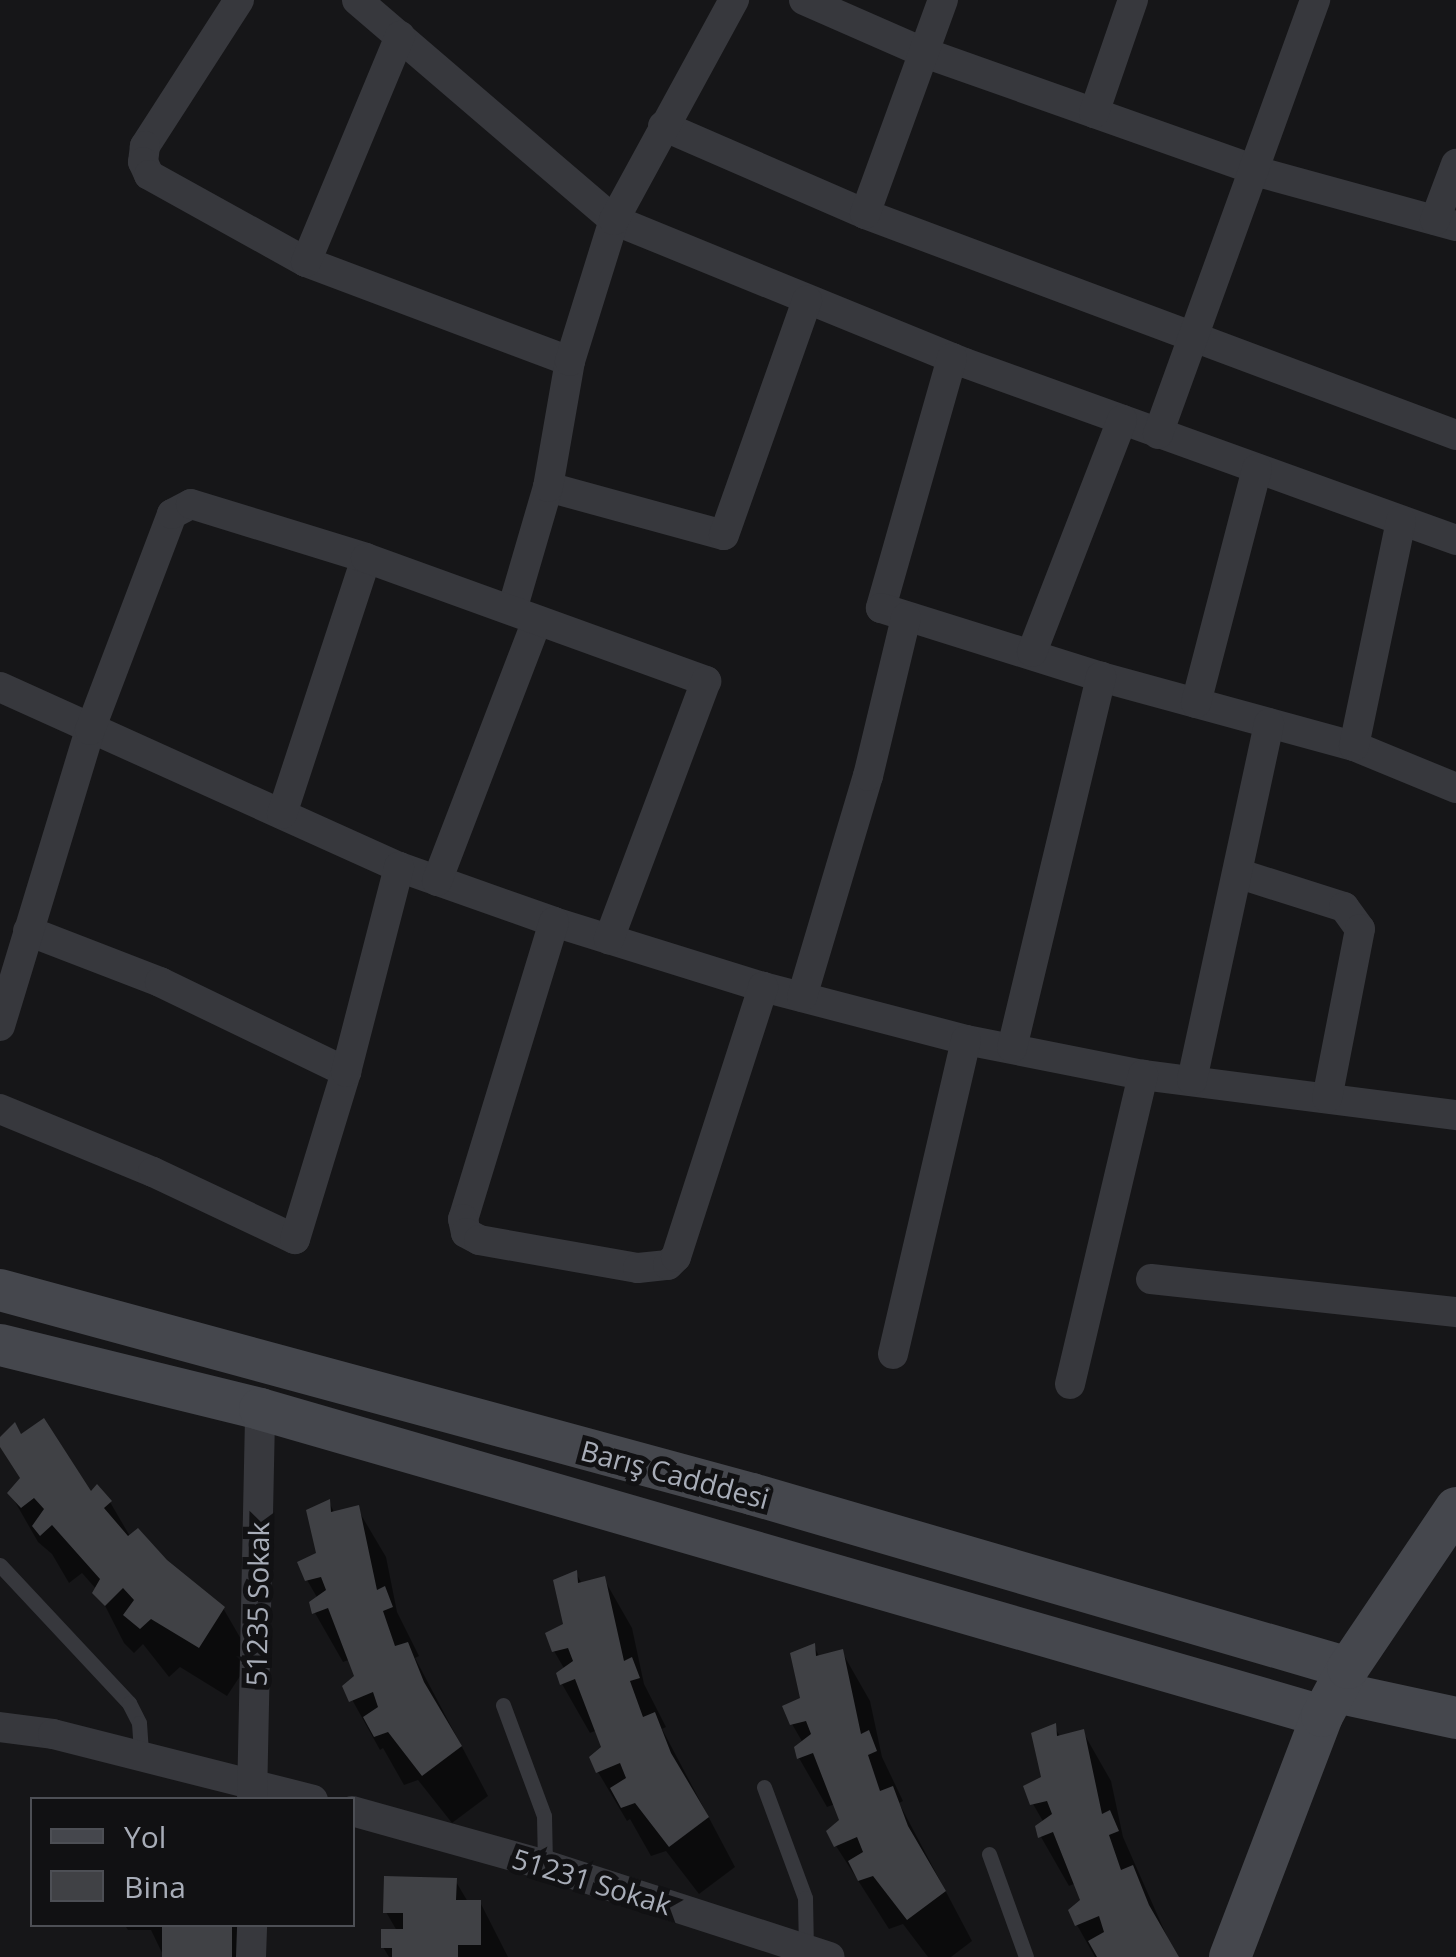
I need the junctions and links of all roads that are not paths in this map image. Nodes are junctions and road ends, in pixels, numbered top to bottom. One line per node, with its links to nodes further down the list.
1 (240, 0): 17 (street)
2 (358, 0): 8 (street)
3 (734, 0): 11 (street)
4 (804, 0): 9 (street)
5 (943, 0): 9 (street)
6 (1133, 0): 10 (street)
7 (1315, 0): 13 (street)
8 (400, 36): 15 (street); 17 (street)
9 (924, 52): 10 (street); 14 (street)
10 (1094, 112): 13 (street)
11 (664, 126): 14 (street); 15 (street)
12 (1456, 164): 16 (street)
13 (1254, 169): 16 (street); 19 (street)
14 (864, 214): 19 (street)
15 (614, 220): 18 (street); 21 (street)
16 (1445, 223)
17 (306, 262): 21 (street)
18 (807, 300): 20 (street); 26 (street)
19 (1192, 340): 23 (street); 24 (street)
20 (952, 358): 22 (street); 31 (street)
21 (570, 361): 26 (street)
22 (1122, 420): 23 (street); 32 (street)
23 (1158, 434): 25 (street)
24 (1456, 435)
25 (1256, 469): 27 (street); 35 (street)
26 (548, 488): 30 (street)
27 (1401, 521): 28 (street); 38 (street)
28 (1456, 540)
29 (366, 558): 30 (street); 37 (street); 40 (street)
30 (524, 615): 43 (street); 46 (street)
31 (906, 618): 32 (street); 48 (street)
32 (1032, 652): 33 (street)
33 (1101, 677): 35 (street); 51 (street)
34 (0, 687): 37 (street)
35 (1196, 703): 36 (street)
36 (1270, 723): 38 (street); 42 (street)
37 (90, 730): 40 (street); 45 (street)
38 (1354, 746): 39 (street)
39 (1456, 788)
40 (282, 814): 41 (street)
41 (398, 867): 43 (street); 52 (street)
42 (1240, 874): 54 (street); 55 (street)
43 (437, 881): 44 (street)
44 (554, 922): 46 (street); 47 (street)
45 (28, 931): 49 (street); 52 (street)
46 (609, 939): 47 (street)
47 (763, 986): 48 (street)
48 (802, 997): 50 (street)
49 (0, 1026)
50 (966, 1040): 51 (street); 62 (street)
51 (1012, 1048): 53 (street)
52 (346, 1072): 56 (street)
53 (1143, 1075): 54 (street); 63 (street)
54 (1192, 1080): 55 (street)
55 (1327, 1098): 57 (street)
56 (0, 1109)
57 (1456, 1116)
58 (1150, 1279): 60 (street)
59 (0, 1290): 67 (main road, Barış Cadddesi)
60 (1456, 1312)
61 (0, 1345): 64 (main road, Barış Cadddesi)
62 (893, 1354)
63 (1070, 1384)
64 (260, 1409): 67 (main road, Barış Cadddesi); 73 (street, 51235 Sokak)
65 (1456, 1508): 67 (main road)
66 (0, 1565): 71 (lane)
67 (1335, 1692): 69 (main road); 82 (main road)
68 (503, 1706): 77 (lane)
69 (1456, 1718)
70 (0, 1727): 71 (street)
71 (140, 1755): 73 (street)
72 (764, 1788): 79 (lane)
73 (252, 1791): 74 (street)
74 (293, 1797)
75 (355, 1812): 77 (street, 51231 Sokak)
76 (989, 1854): 81 (lane)
77 (545, 1865): 79 (street, 51231 Sokak)
78 (252, 1927): 80 (street)
79 (817, 1953)
80 (252, 1957)
81 (1026, 1957)
82 (1230, 1957)

